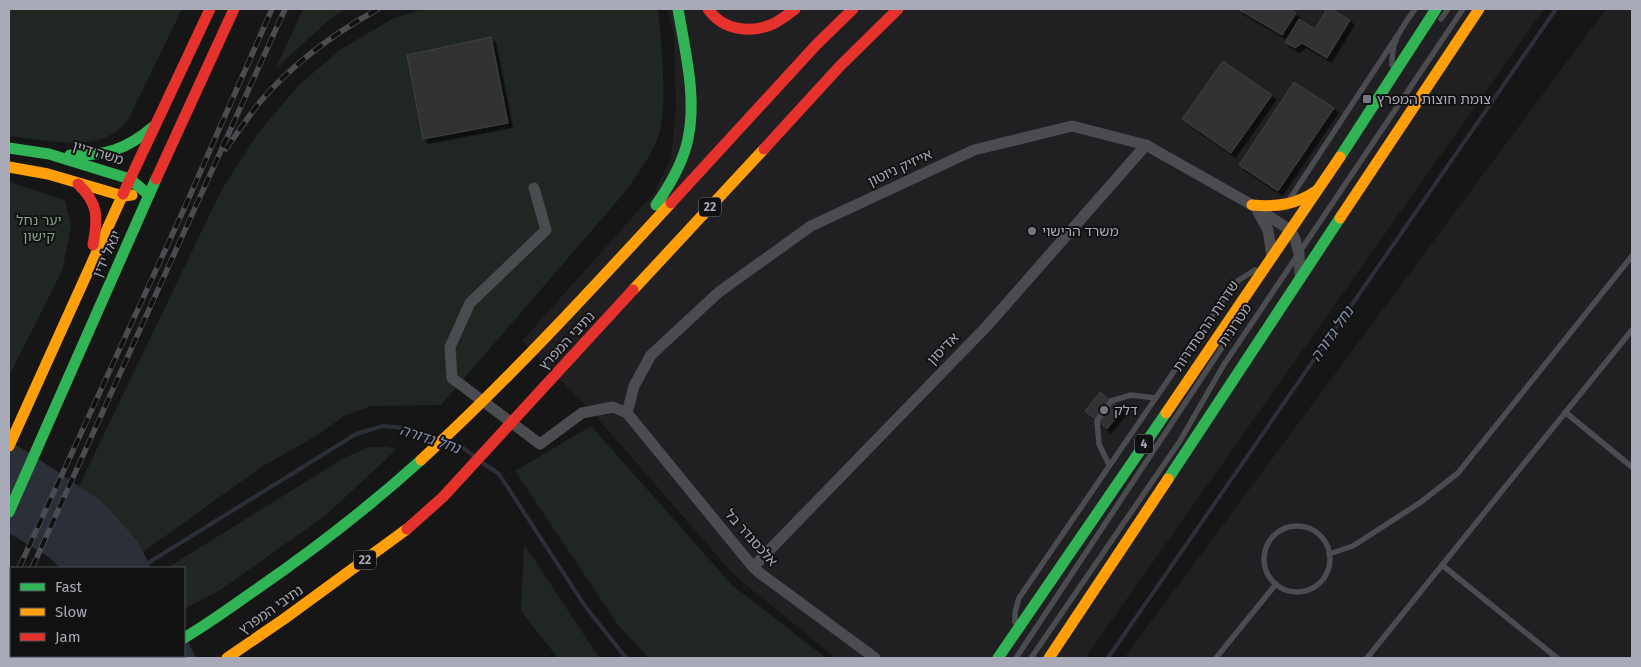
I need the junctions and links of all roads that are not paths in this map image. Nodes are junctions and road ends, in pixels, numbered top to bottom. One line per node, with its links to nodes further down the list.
1 (210, 9): 16 (main road, יגאל ידין)
2 (234, 9): 25 (main road, יגאל ידין)
3 (678, 9): 34 (main road)
4 (708, 9): 5 (main road)
5 (794, 9)
6 (853, 9): 34 (main road, נתיבי המפרץ / 22)
7 (898, 9): 50 (main road, נתיבי המפרץ / 22)
8 (1415, 9): 14 (lane)
9 (1436, 9): 15 (main road, שדרות ההסתדרות / 4)
10 (1448, 9): 13 (lane)
11 (1463, 9): 29 (lane, מטרונית)
12 (1480, 9): 33 (main road)
13 (1437, 25)
14 (1397, 36): 15 (lane); 28 (lane)
15 (1392, 76): 24 (main road, שדרות ההסתדרות / 4)
16 (158, 122): 19 (main road); 21 (main road, יגאל ידין)
17 (1146, 145): 27 (street, אייזיק ניוטון); 39 (street, אייזיק ניוטון); 46 (street, אדיסון)
18 (9, 148): 19 (main road, משה דיין)
19 (48, 154): 21 (main road, משה דיין)
20 (9, 167): 22 (main road)
21 (130, 178): 25 (main road, משה דיין); 26 (main road, יגאל ידין)
22 (77, 182): 26 (main road); 32 (main road)
23 (534, 188): 39 (street)
24 (1319, 189): 28 (main road); 29 (main road, שדרות ההסתדרות / 4)
25 (149, 195): 26 (main road); 43 (main road, יגאל ידין)
26 (123, 196): 32 (main road, יגאל ידין)
27 (1252, 205): 28 (main road); 29 (street, אייזיק ניוטון); 31 (street, אייזיק ניוטון)
28 (1287, 205)
29 (1294, 240): 31 (main road, שדרות ההסתדרות / 4); 33 (street); 54 (lane, מטרונית)
30 (1632, 256): 44 (lane)
31 (1269, 261): 37 (lane); 48 (main road, שדרות ההסתדרות / 4)
32 (88, 270): 40 (main road, יגאל ידין)
33 (1300, 278): 55 (main road)
34 (562, 321): 49 (main road, נתיבי המפרץ / 22)
35 (1632, 330): 38 (lane)
36 (1231, 334): 53 (lane, מטרונית)
37 (1155, 398): 41 (lane); 41 (lane)
38 (1565, 412): 42 (lane); 45 (lane)
39 (627, 413): 46 (street, אלכסנדר בל)
40 (9, 446)
41 (1109, 465): 48 (lane)
42 (1632, 467)
43 (9, 512)
44 (1329, 554): 47 (lane); 47 (lane)
45 (1442, 565): 57 (lane); 58 (lane)
46 (753, 567): 51 (street, אלכסנדר בל)
47 (1276, 584): 56 (lane)
48 (1016, 632): 52 (main road, שדרות ההסתדרות / 4)
49 (185, 637)
50 (227, 658)
51 (875, 658)
52 (998, 658)
53 (1016, 658)
54 (1031, 658)
55 (1049, 658)
56 (1216, 658)
57 (1367, 658)
58 (1557, 658)

